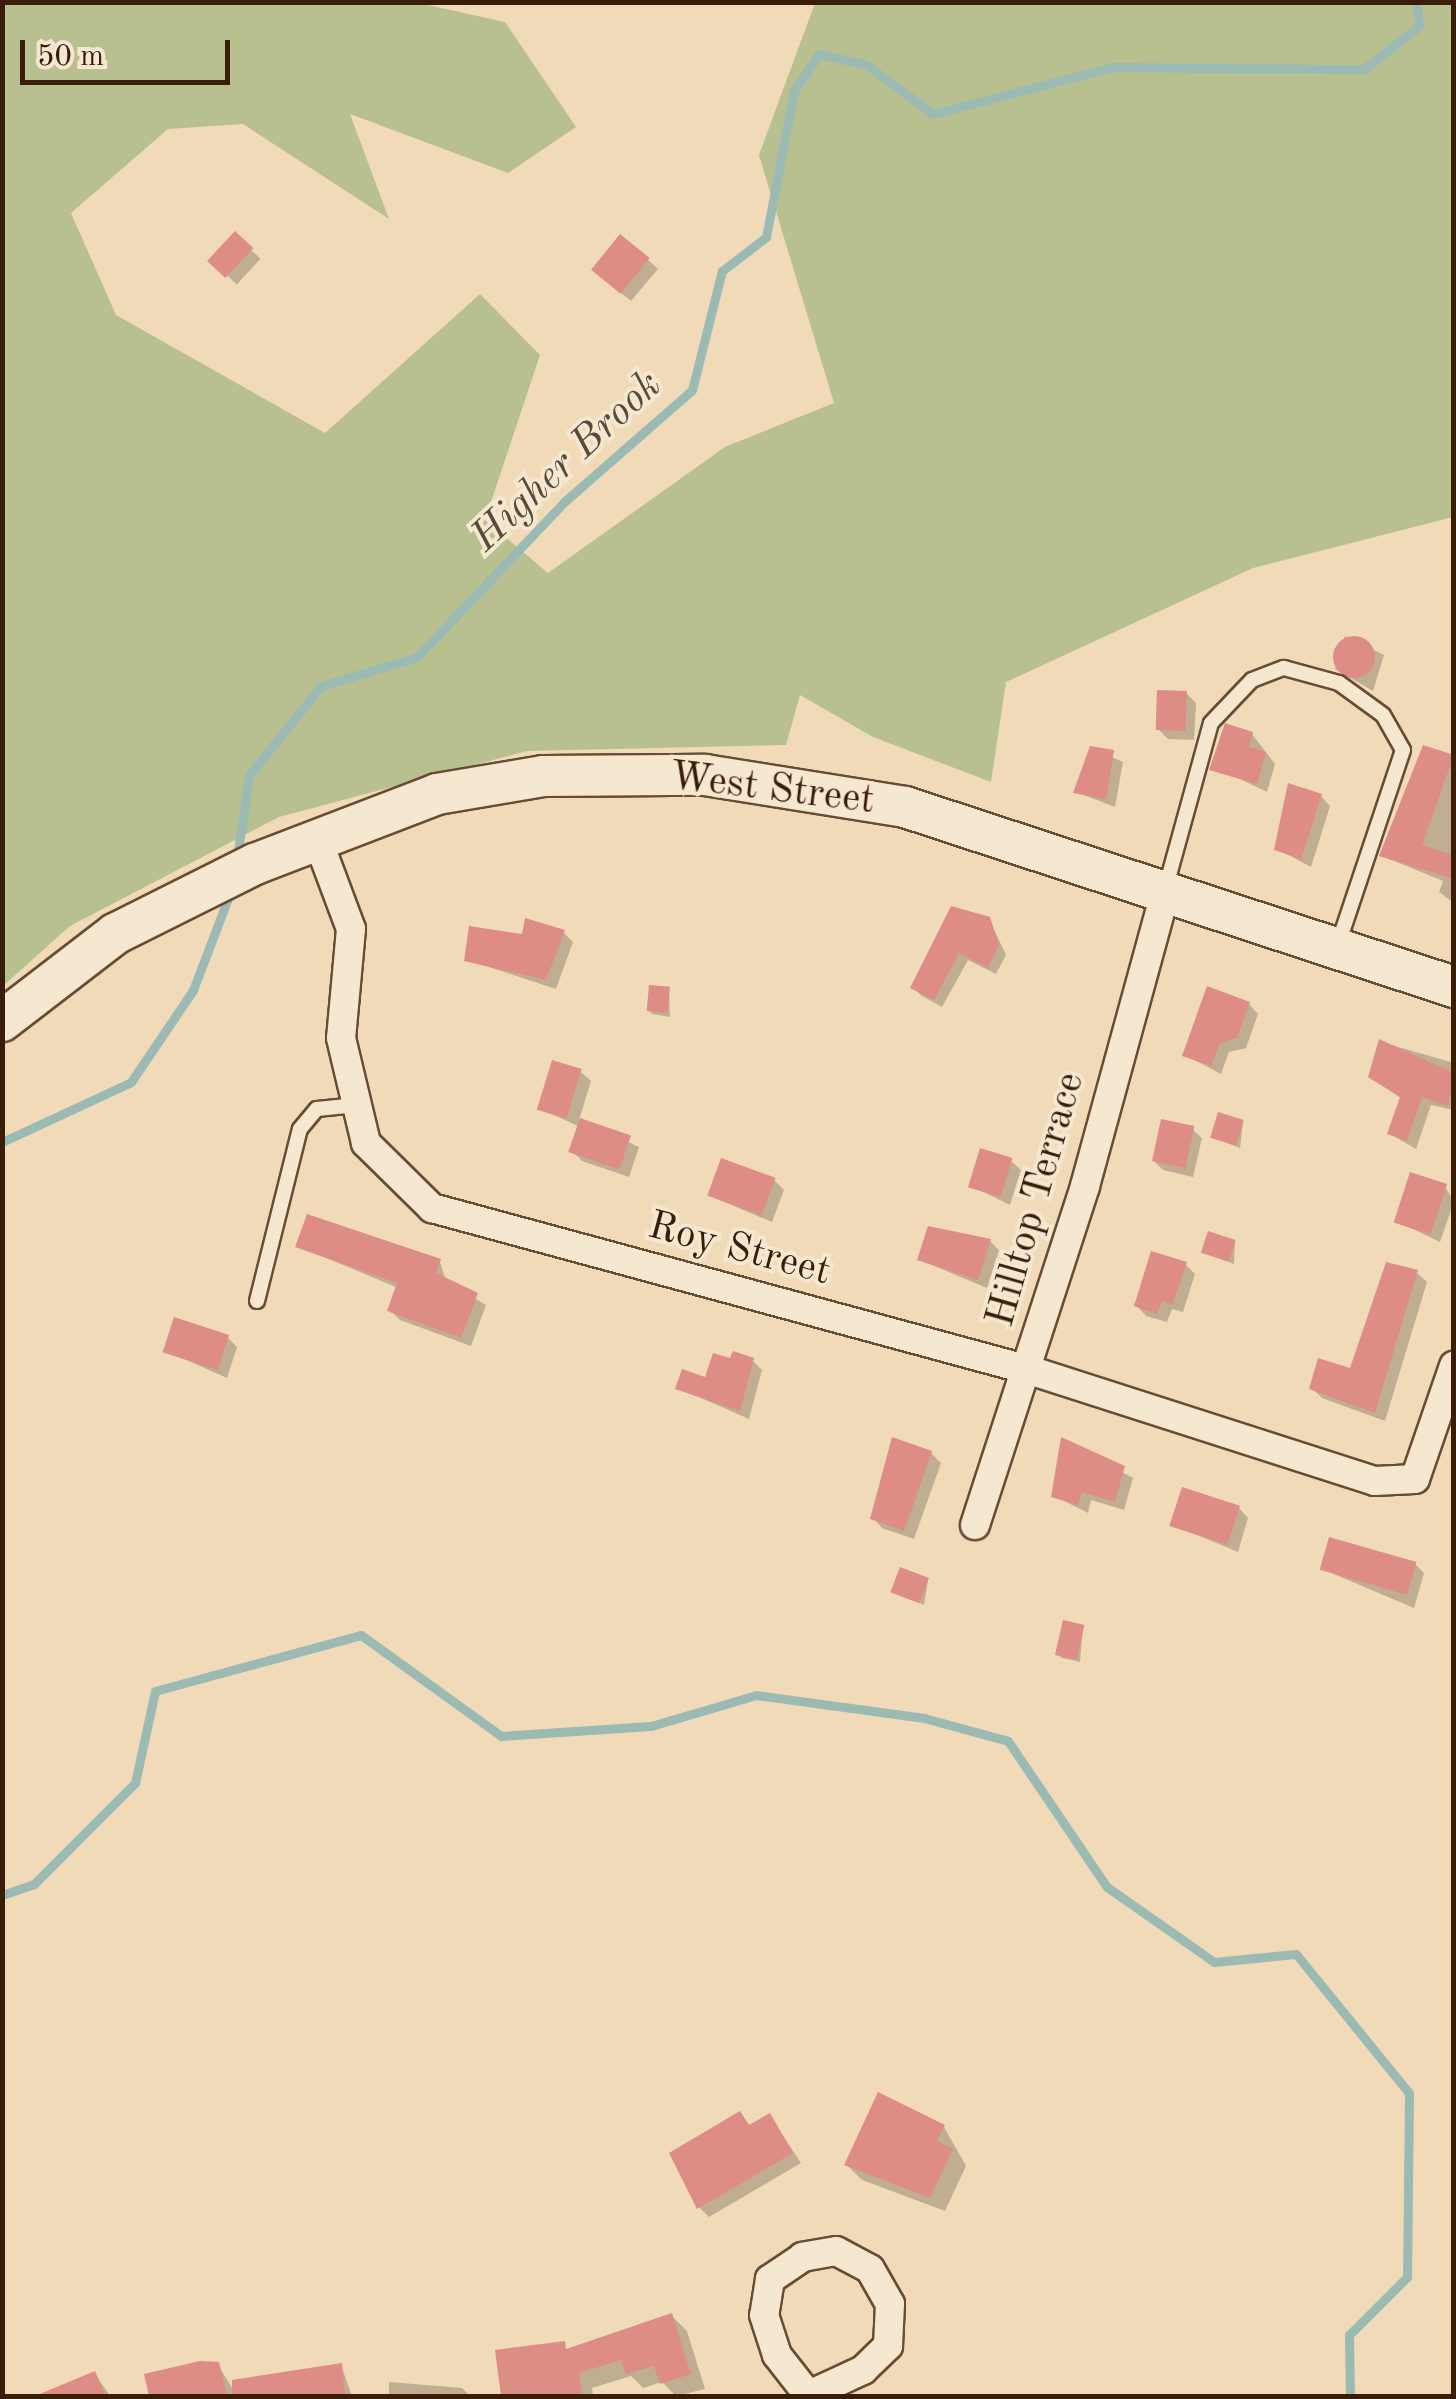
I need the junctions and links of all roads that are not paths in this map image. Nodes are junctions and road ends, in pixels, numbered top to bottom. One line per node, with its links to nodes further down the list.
1 (317, 838): 2 (main road, West Street); 5 (main road, West Street); 6 (street, Roy Street)
2 (1165, 893): 3 (main road, West Street); 3 (lane); 9 (street, Hilltop Terrace)
3 (1336, 949): 4 (main road, West Street)
4 (1454, 987)
5 (2, 1022)
6 (357, 1105): 7 (lane); 9 (street, Roy Street)
7 (257, 1302)
8 (1454, 1366): 9 (street, Roy Street)
9 (1029, 1370): 10 (street, Hilltop Terrace)
10 (975, 1525)
11 (808, 2396): 11 (street)

